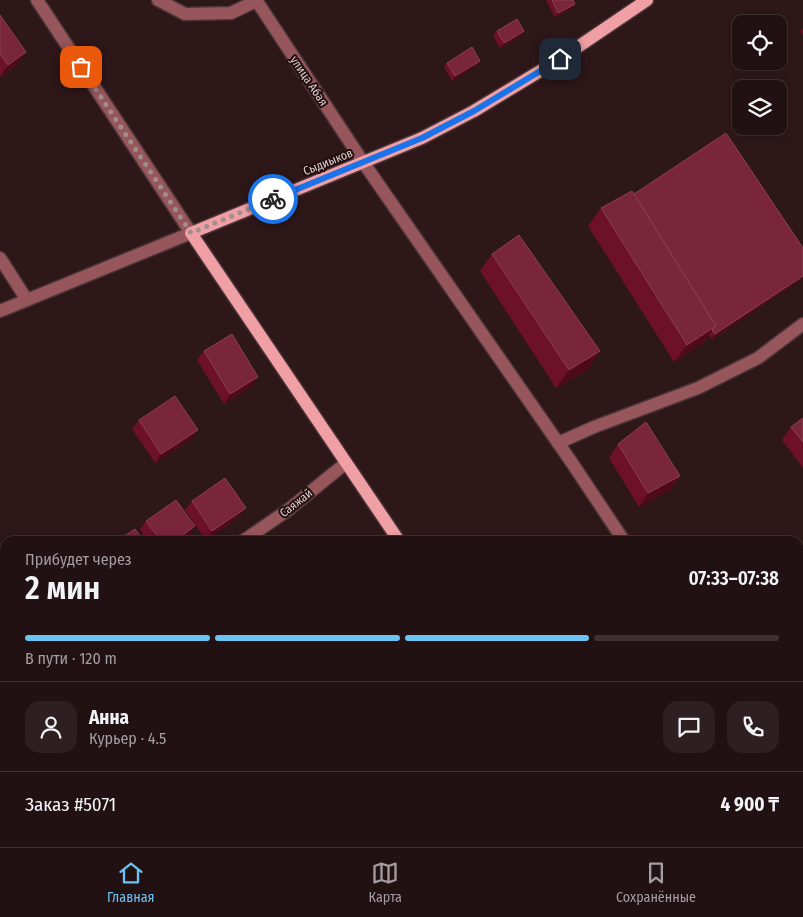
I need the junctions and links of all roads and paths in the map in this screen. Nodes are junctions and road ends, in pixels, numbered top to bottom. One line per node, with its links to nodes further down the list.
1 (37, 0): 6 (street)
2 (158, 0): 3 (street)
3 (256, 0): 5 (street, улица Абая)
4 (647, 0): 5 (main road, Сыдиыков)
5 (363, 162): 6 (main road, Сыдиыков); 11 (street, улица Абая)
6 (191, 233): 8 (street, Сыдиыков); 12 (main road)
7 (0, 258): 8 (street)
8 (27, 300): 9 (street, Сыдиыков)
9 (0, 311)
10 (803, 324): 11 (street)
11 (558, 443): 15 (street, улица Абая)
12 (346, 463): 13 (street, Саяжай); 14 (main road)
13 (250, 536)
14 (396, 536)
15 (621, 536)

